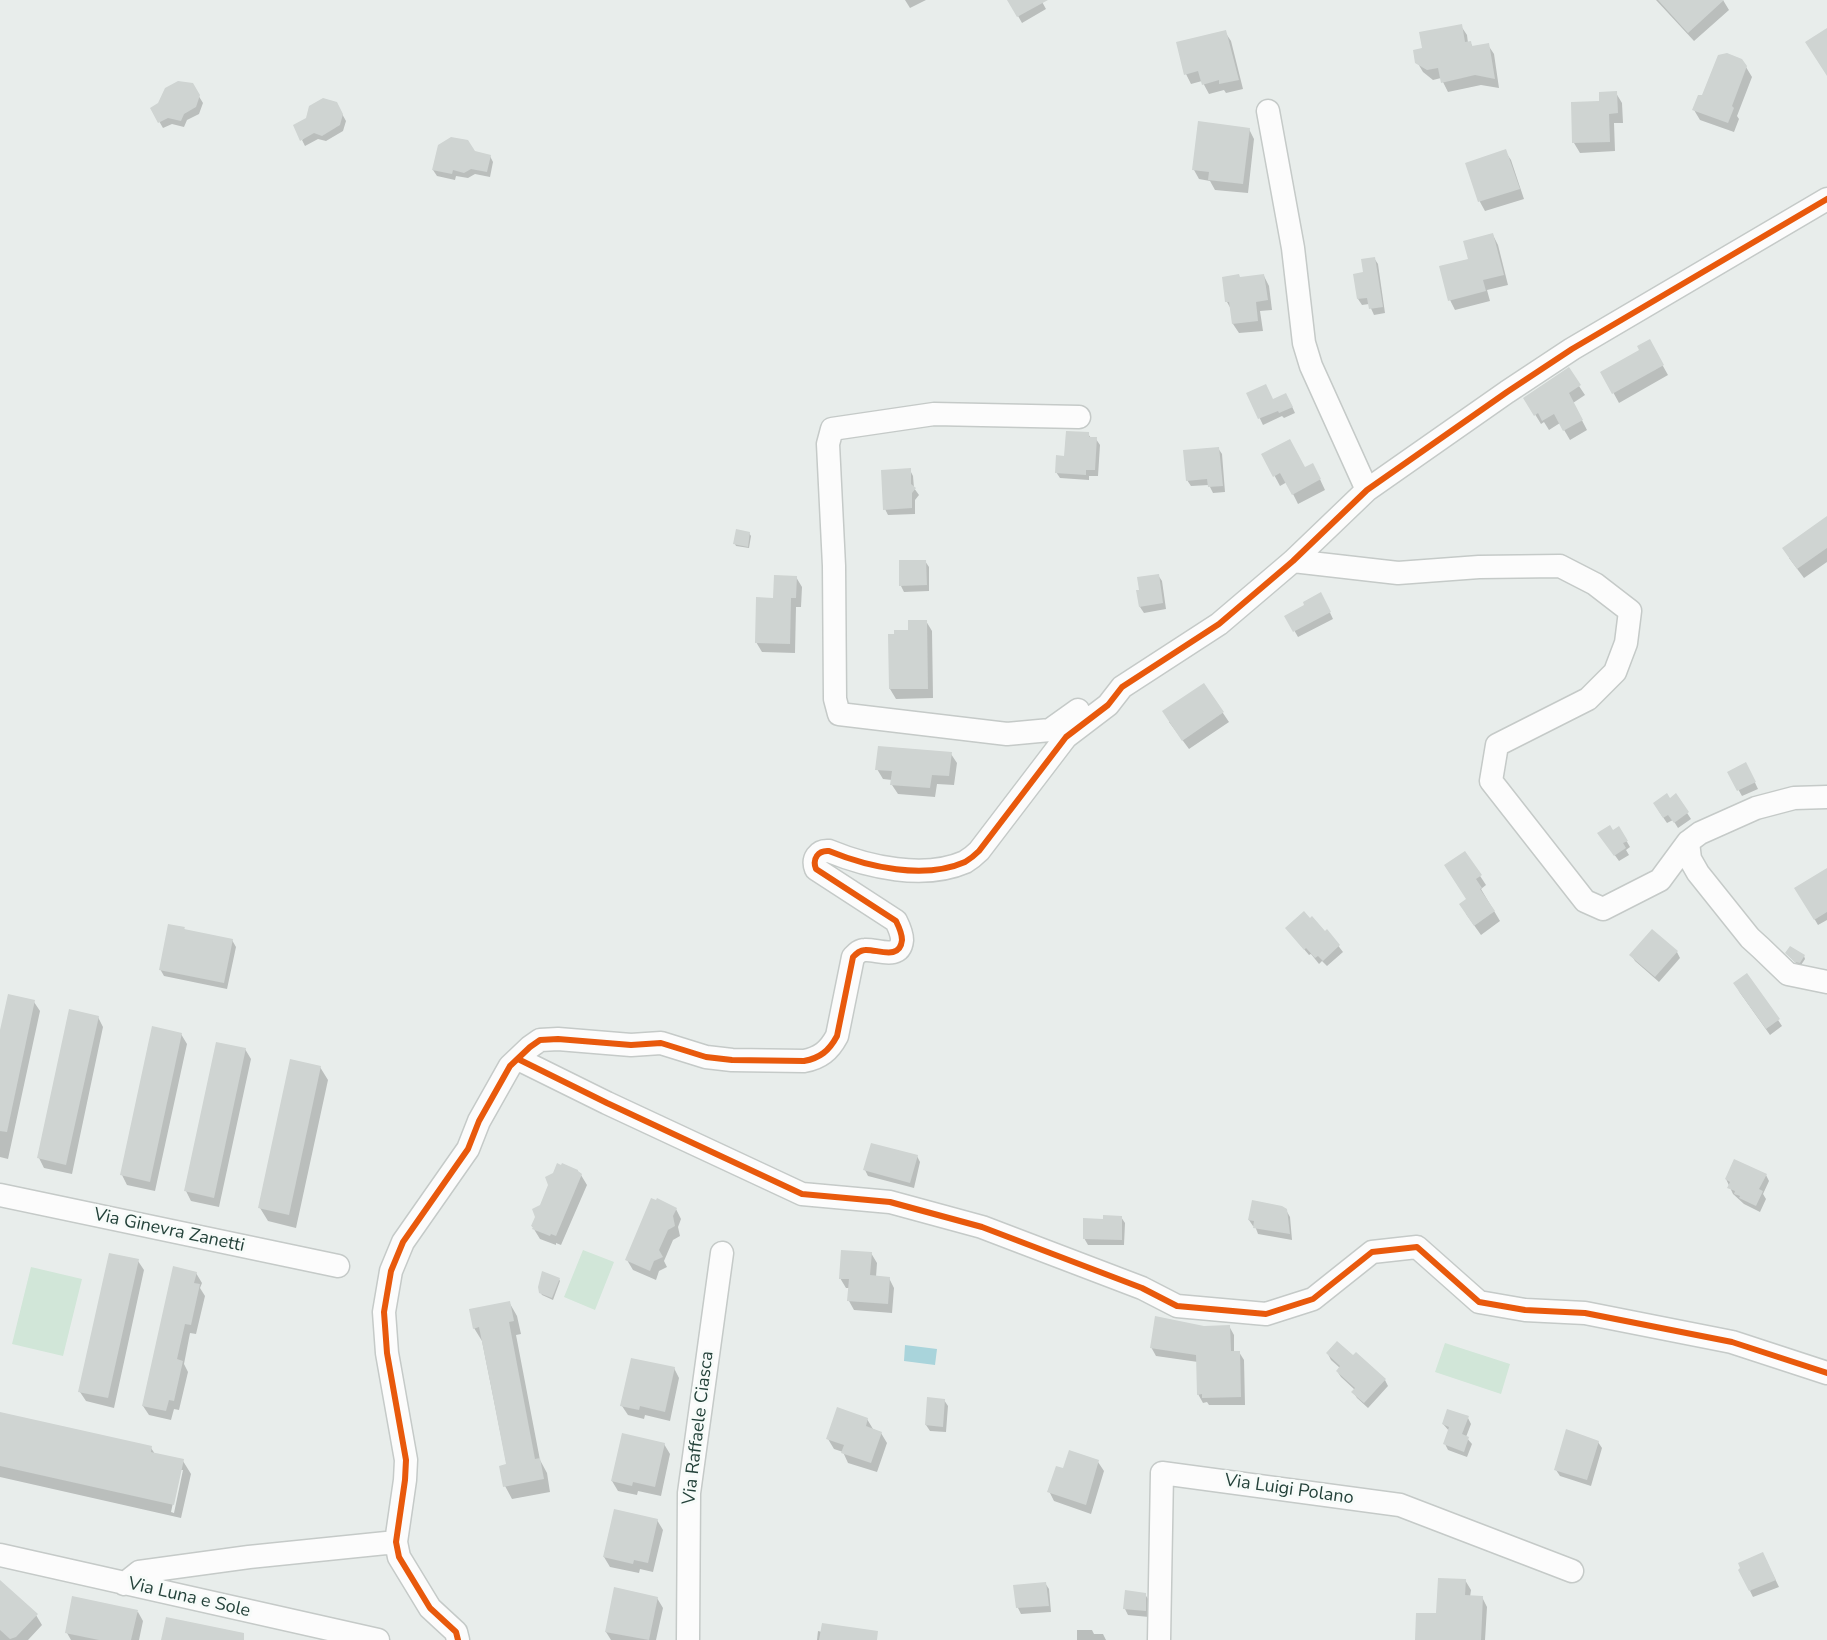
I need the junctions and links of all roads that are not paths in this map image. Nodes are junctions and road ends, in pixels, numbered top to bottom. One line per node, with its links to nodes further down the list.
1 (1268, 111): 4 (street)
2 (1827, 199): 4 (street)
3 (1079, 417): 6 (street)
4 (1367, 490): 5 (street)
5 (1293, 561): 6 (street); 8 (street)
6 (1122, 687): 10 (street)
7 (1827, 797): 8 (street)
8 (1688, 842): 9 (street)
9 (1827, 982)
10 (518, 1059): 14 (street); 15 (street)
11 (0, 1195): 13 (street, Via Ginevra Zanetti)
12 (722, 1253): 21 (street, Via Raffaele Ciasca)
13 (338, 1266)
14 (1827, 1373)
15 (396, 1542): 18 (street); 20 (street)
16 (0, 1555): 18 (street, Via Luna e Sole)
17 (1572, 1570): 22 (street, Via Luigi Polano)
18 (124, 1584): 19 (street, Via Luna e Sole)
19 (378, 1640)
20 (458, 1640)
21 (688, 1640)
22 (1159, 1640)

